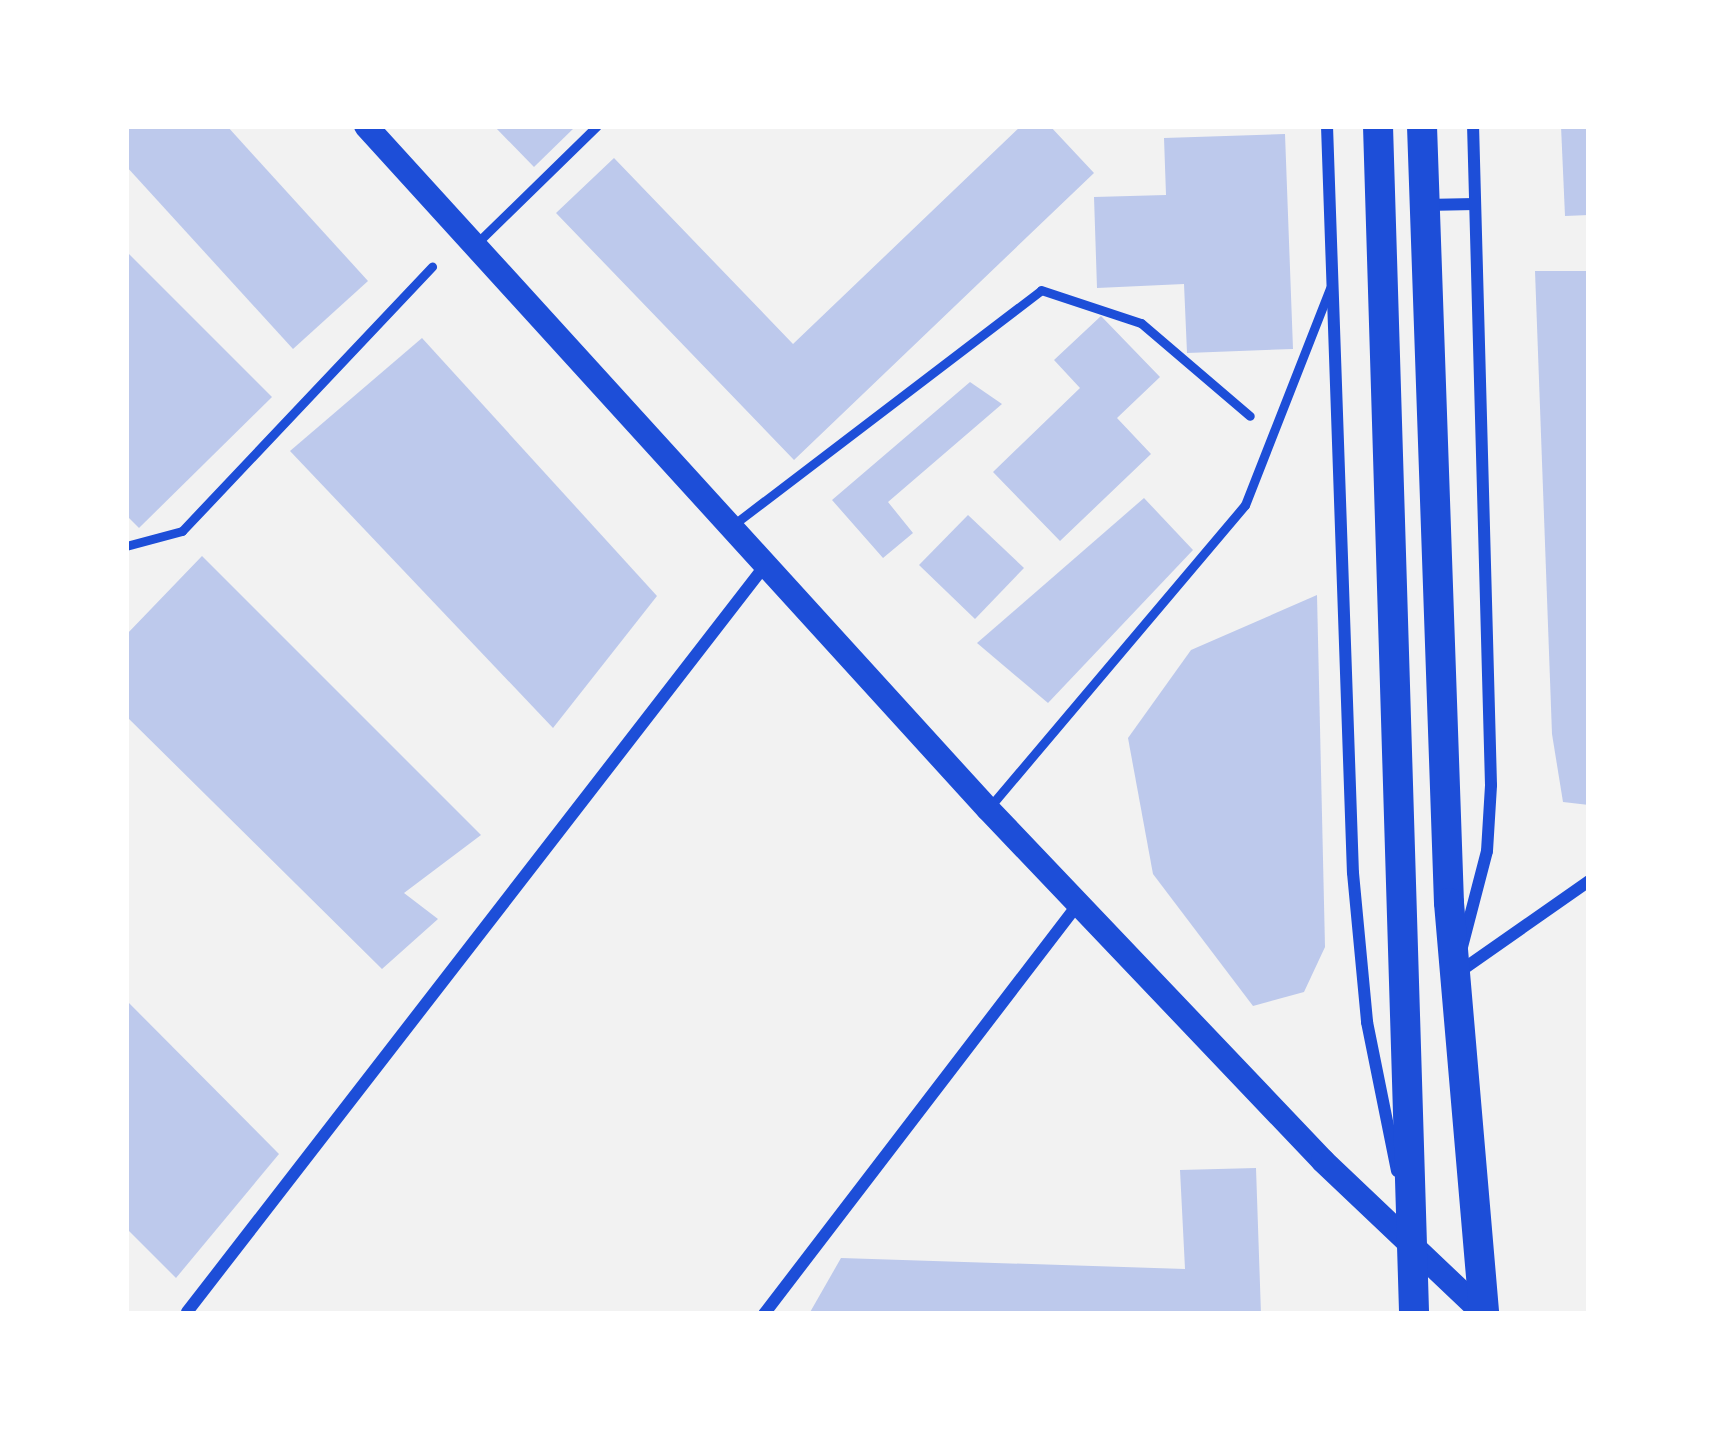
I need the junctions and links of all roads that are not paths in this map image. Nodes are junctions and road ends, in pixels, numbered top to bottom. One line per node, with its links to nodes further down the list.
1 (366, 126): 9 (main road)
2 (598, 126): 9 (lane)
3 (1327, 126): 11 (street)
4 (1378, 126): 20 (main road)
5 (1422, 126): 8 (main road)
6 (1473, 126): 7 (street)
7 (1475, 204): 8 (street); 19 (street)
8 (1424, 205): 19 (main road)
9 (474, 246): 13 (main road)
10 (432, 267): 14 (lane)
11 (1330, 288): 16 (lane); 20 (street)
12 (1250, 416): 13 (lane)
13 (728, 529): 15 (main road)
14 (126, 546)
15 (763, 568): 16 (main road); 21 (street)
16 (988, 809): 18 (main road)
17 (1589, 881): 19 (street)
18 (1078, 904): 20 (main road); 22 (street)
19 (1454, 976): 24 (main road)
20 (1413, 1252): 23 (main road); 24 (main road)
21 (186, 1313)
22 (764, 1314)
23 (1414, 1314)
24 (1484, 1314)

